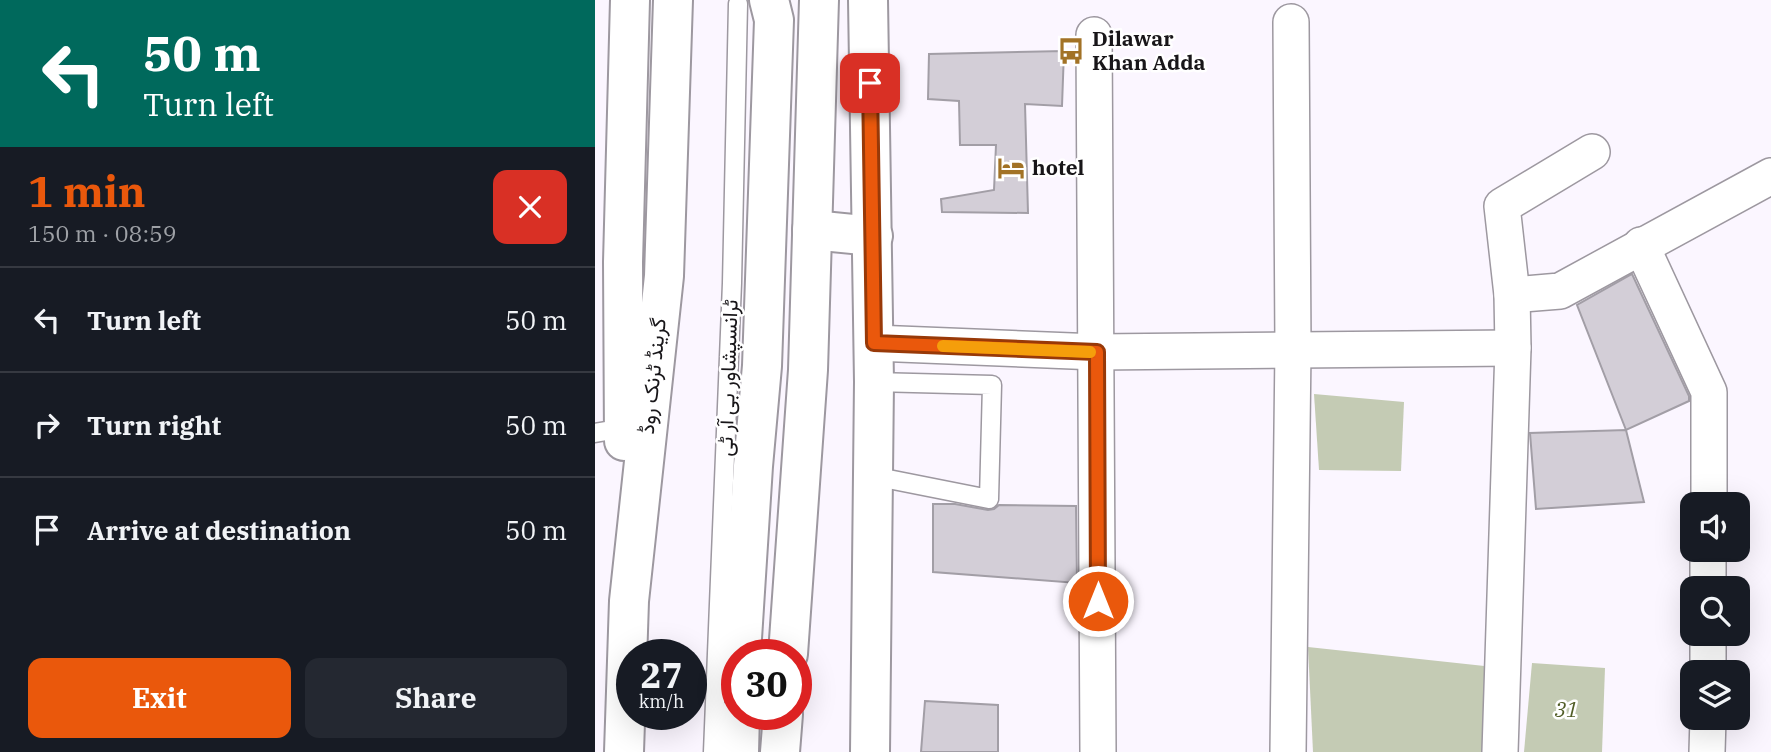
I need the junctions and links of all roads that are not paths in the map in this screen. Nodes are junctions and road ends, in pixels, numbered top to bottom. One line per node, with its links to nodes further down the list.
1 (630, 0): 19 (main road)
2 (673, 0): 22 (main road, گرینڈ ٹرنک روڈ)
3 (819, 0): 10 (main road)
4 (869, 0): 11 (main road)
5 (753, 2): 23 (main road); 29 (lane, ٹرانسپشاور بی آر ٹی)
6 (1291, 22): 16 (street)
7 (1094, 35): 17 (street)
8 (1592, 152): 13 (street)
9 (1771, 176): 12 (street)
10 (812, 230): 11 (main road); 24 (main road)
11 (873, 236): 14 (main road)
12 (1641, 245): 13 (street); 21 (street)
13 (1513, 295): 15 (street)
14 (874, 343): 17 (street); 18 (main road)
15 (1513, 348): 16 (street); 35 (street)
16 (1293, 349): 17 (street); 34 (street)
17 (1097, 352): 33 (street)
18 (874, 382): 20 (main road); 20 (lane)
19 (610, 430): 22 (main road)
20 (873, 476): 32 (main road)
21 (1709, 492)
22 (629, 601): 28 (main road, گرینڈ ٹرنک روڈ)
23 (742, 639)
24 (789, 639)
25 (740, 730): 30 (main road)
26 (782, 730): 31 (main road)
27 (1707, 730): 36 (street)
28 (624, 752)
29 (713, 752)
30 (739, 752)
31 (780, 752)
32 (870, 752)
33 (1098, 752)
34 (1287, 752)
35 (1500, 752)
36 (1707, 752)

